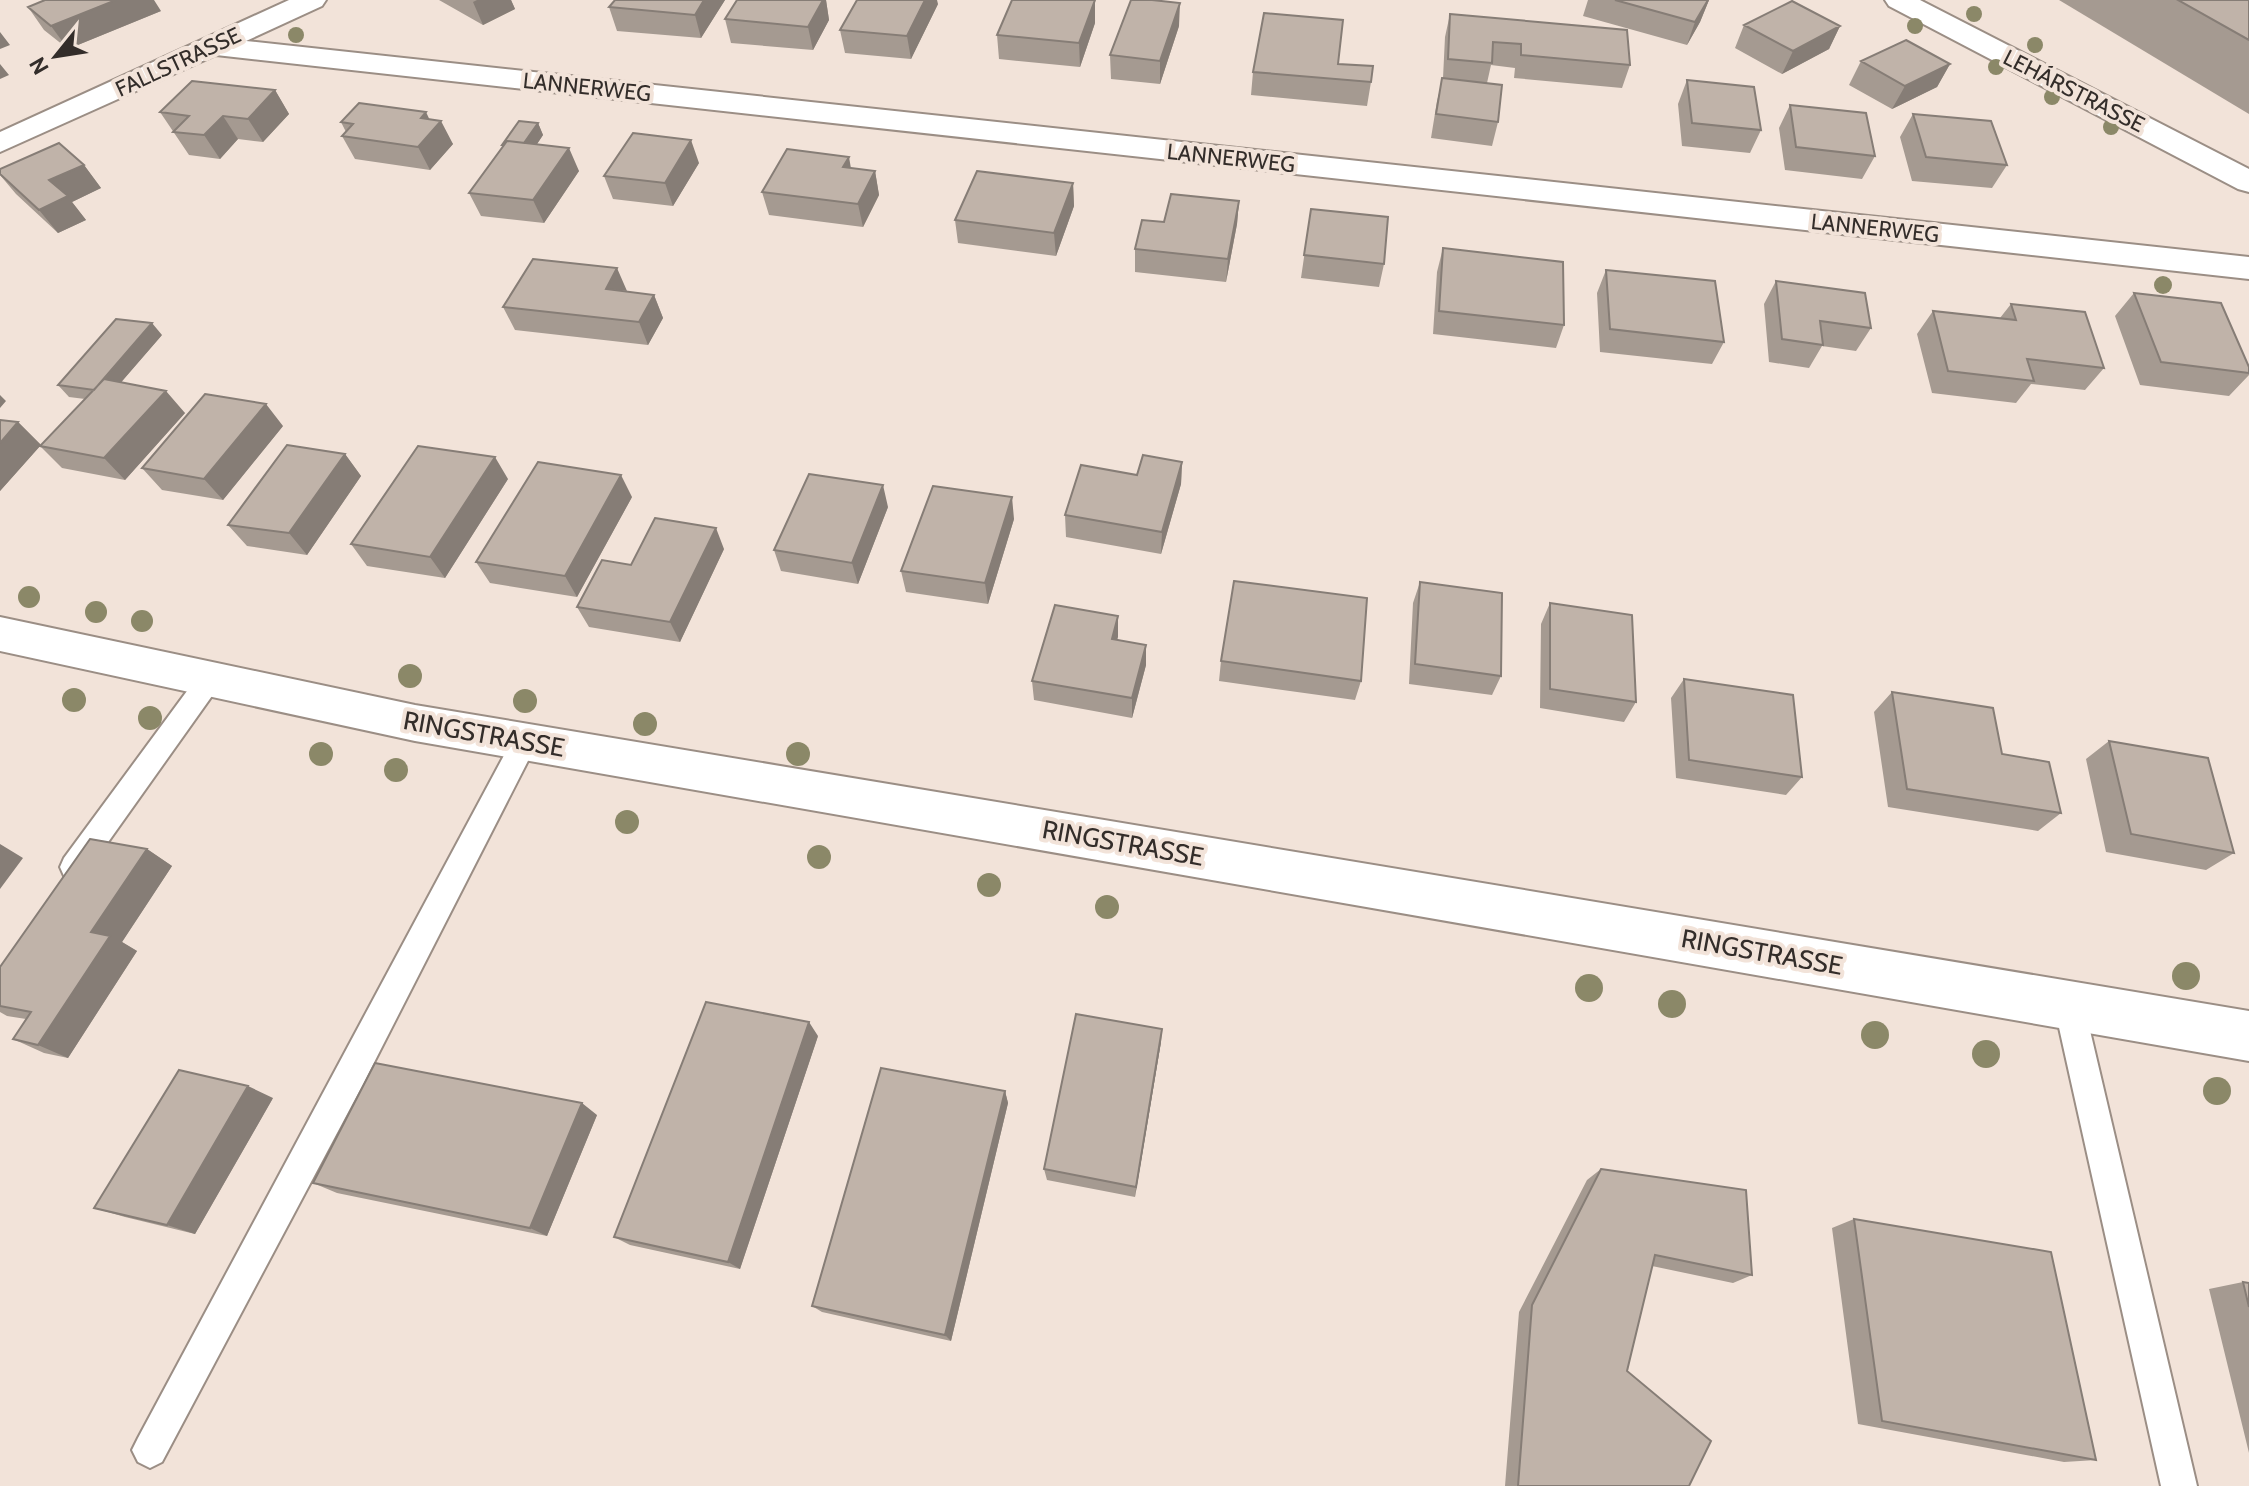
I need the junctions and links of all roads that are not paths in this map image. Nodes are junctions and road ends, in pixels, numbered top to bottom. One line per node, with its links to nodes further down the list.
1 (312, 0): 3 (street, FALLSTRASSE)
2 (1899, 0): 5 (street, LEHÁRSTRASSE)
3 (213, 46): 4 (street, FALLSTRASSE); 6 (street, LANNERWEG)
4 (0, 143)
5 (2249, 182)
6 (2249, 268)
7 (0, 634): 8 (street, RINGSTRASSE)
8 (210, 679): 9 (street, RINGSTRASSE); 10 (lane)
9 (525, 741): 11 (street, RINGSTRASSE); 13 (lane)
10 (56, 892)
11 (2069, 1005): 12 (street, RINGSTRASSE); 14 (lane)
12 (2249, 1036)
13 (150, 1450)
14 (2179, 1486)

